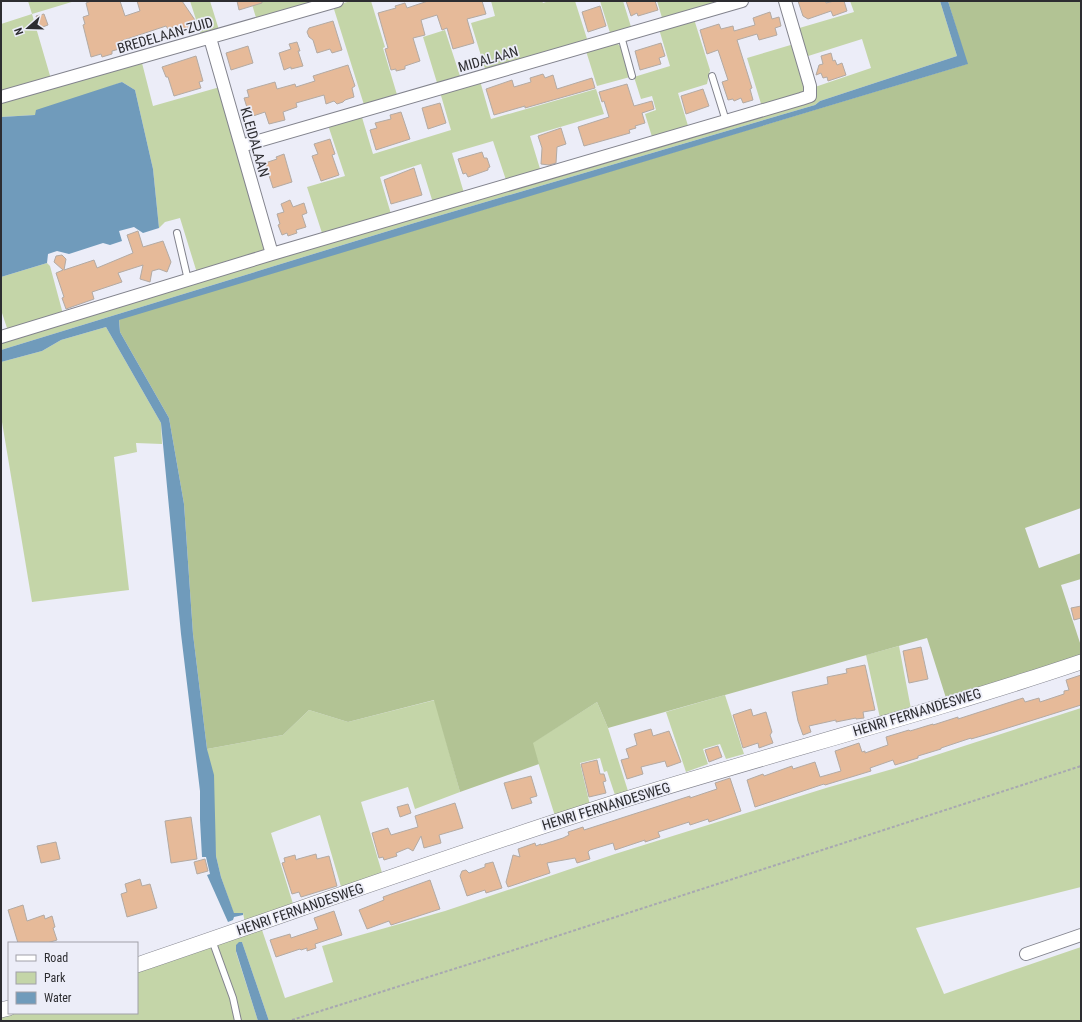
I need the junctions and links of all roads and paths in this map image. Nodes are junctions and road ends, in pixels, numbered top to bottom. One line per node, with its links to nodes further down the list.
1 (337, 1): 5 (street, BREDELAAN-ZUID)
2 (742, 1): 4 (street, MIDALAAN)
3 (785, 1): 9 (street)
4 (621, 36): 6 (lane); 10 (street, MIDALAAN)
5 (210, 38): 8 (street, BREDELAAN-ZUID); 10 (street, KLEIDALAAN)
6 (632, 76)
7 (712, 76): 9 (lane)
8 (1, 97)
9 (726, 122): 12 (street)
10 (241, 146): 12 (street, KLEIDALAAN)
11 (177, 234): 13 (lane)
12 (272, 254): 13 (street)
13 (188, 280): 14 (street)
14 (1, 337)
15 (1081, 662): 18 (street, HENRI FERNANDESWEG)
16 (1081, 766): 21 (path)
17 (1081, 936): 19 (street)
18 (212, 940): 20 (street, HENRI FERNANDESWEG); 22 (lane)
19 (1026, 954)
20 (138, 965)
21 (292, 1020)
22 (238, 1021)

